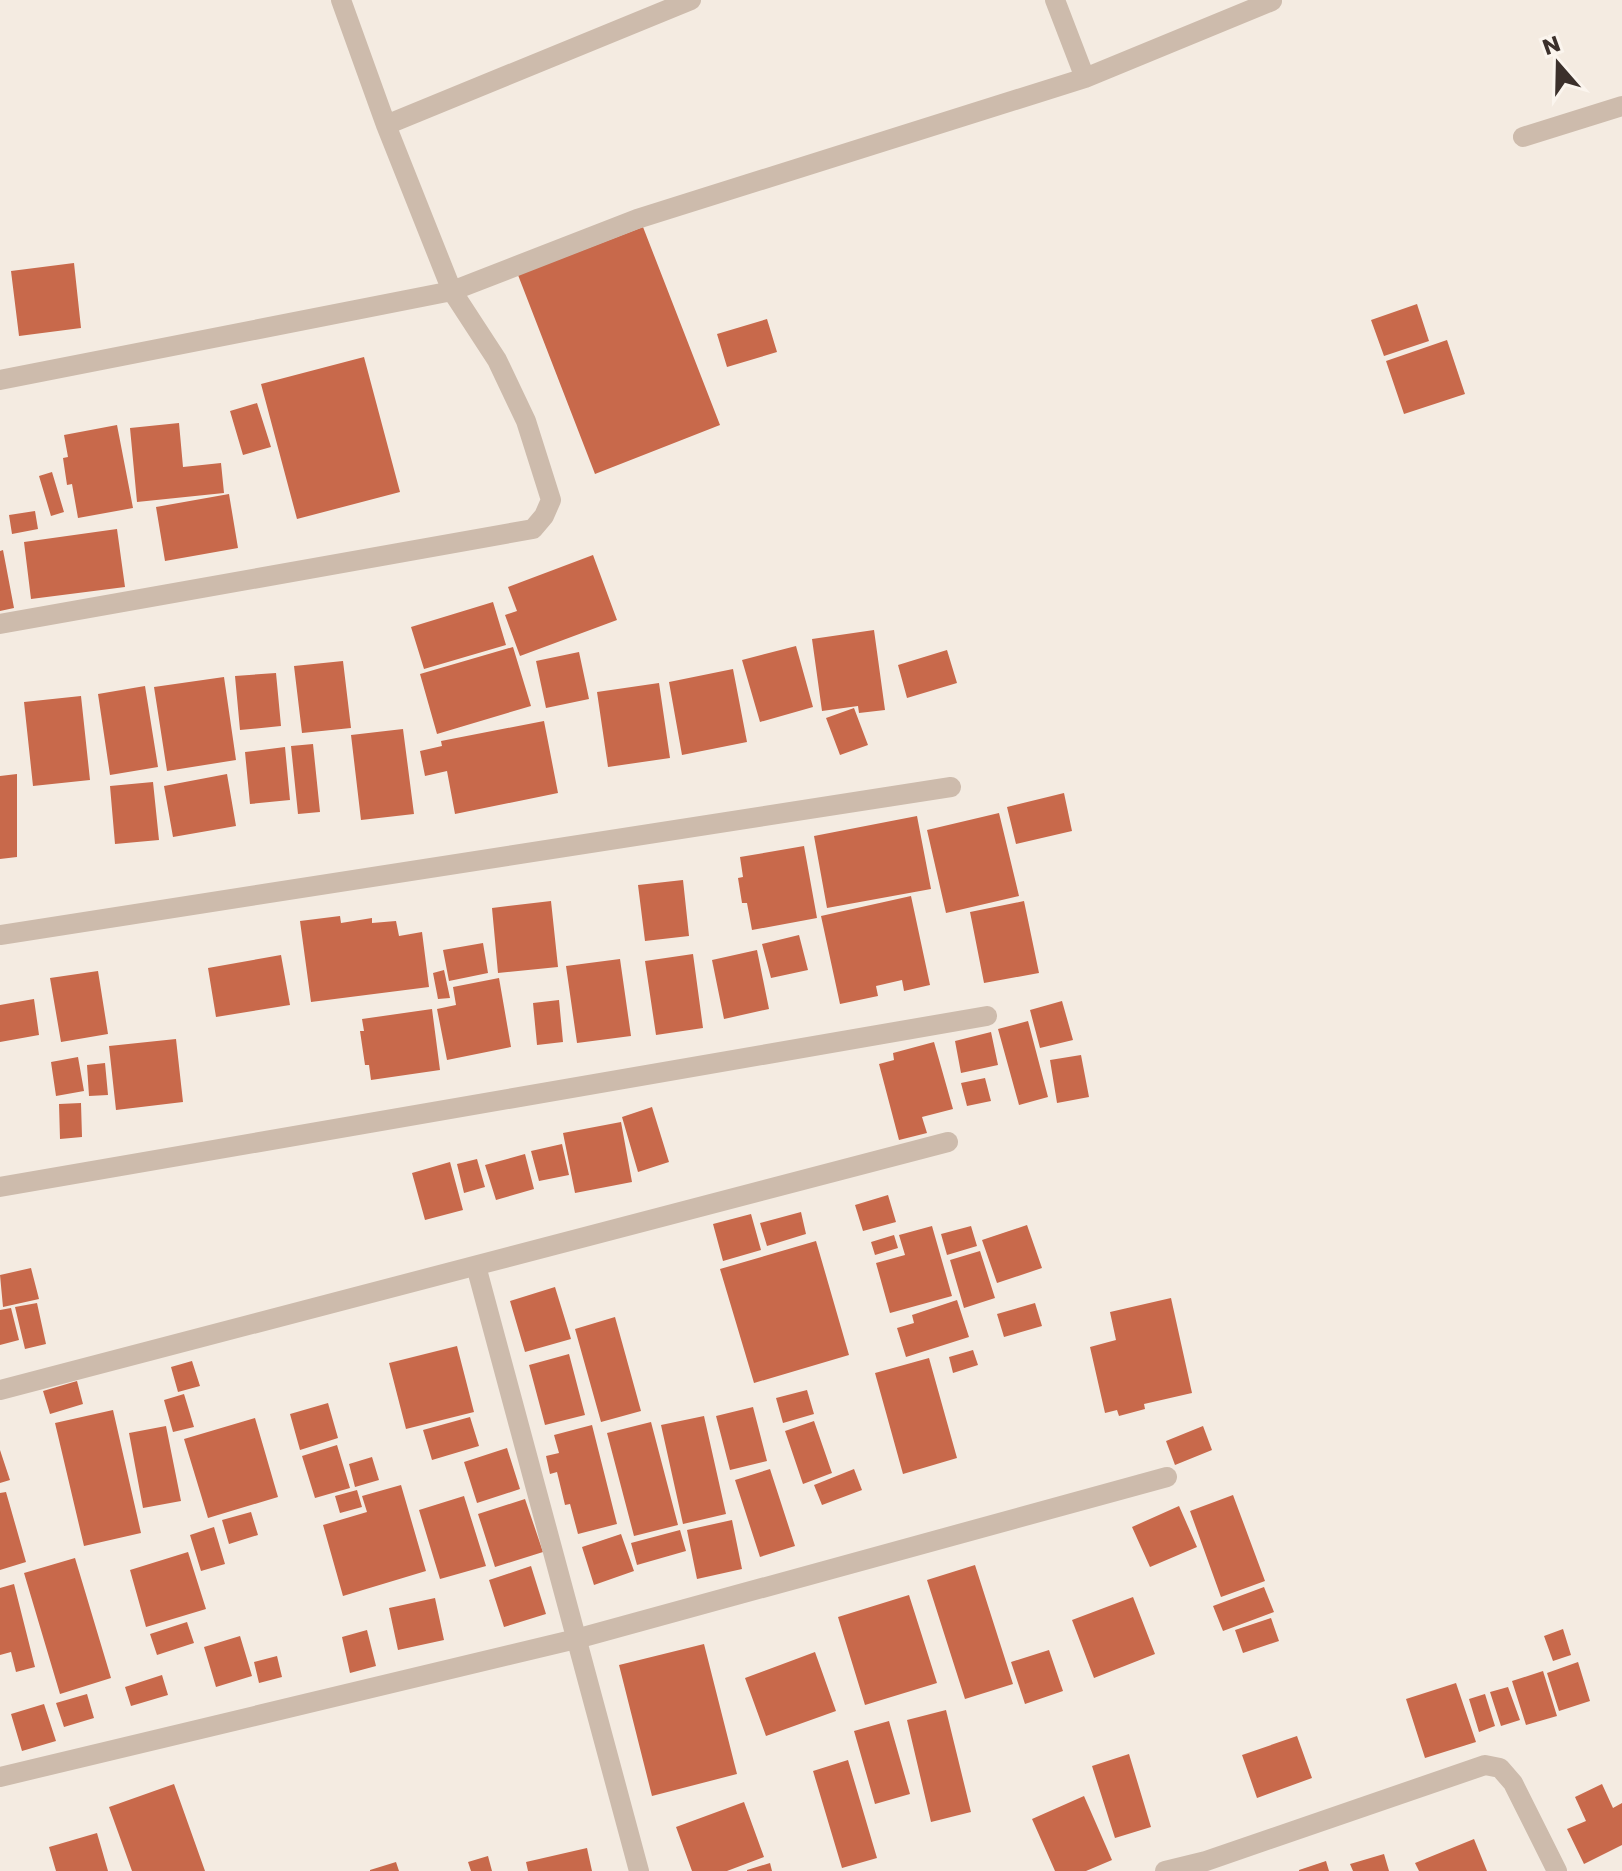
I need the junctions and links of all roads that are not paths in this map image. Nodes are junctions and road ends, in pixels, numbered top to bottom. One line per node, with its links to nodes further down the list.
1 (341, 0): 7 (street)
2 (691, 0): 7 (street)
3 (1055, 0): 5 (street)
4 (1272, 1): 5 (street)
5 (1085, 78): 9 (street)
6 (1622, 106): 8 (street)
7 (386, 125): 9 (street)
8 (1523, 137)
9 (452, 291): 10 (street); 11 (street)
10 (0, 380)
11 (0, 624)
12 (951, 787): 13 (street)
13 (0, 935)
14 (987, 1016): 16 (street)
15 (948, 1142): 17 (street)
16 (0, 1187)
17 (476, 1266): 18 (street); 20 (street)
18 (0, 1390)
19 (1167, 1477): 20 (street)
20 (576, 1639): 21 (street); 23 (street)
21 (0, 1777)
22 (1209, 1866): 24 (street); 25 (street)
23 (639, 1871)
24 (1165, 1871)
25 (1557, 1871)

